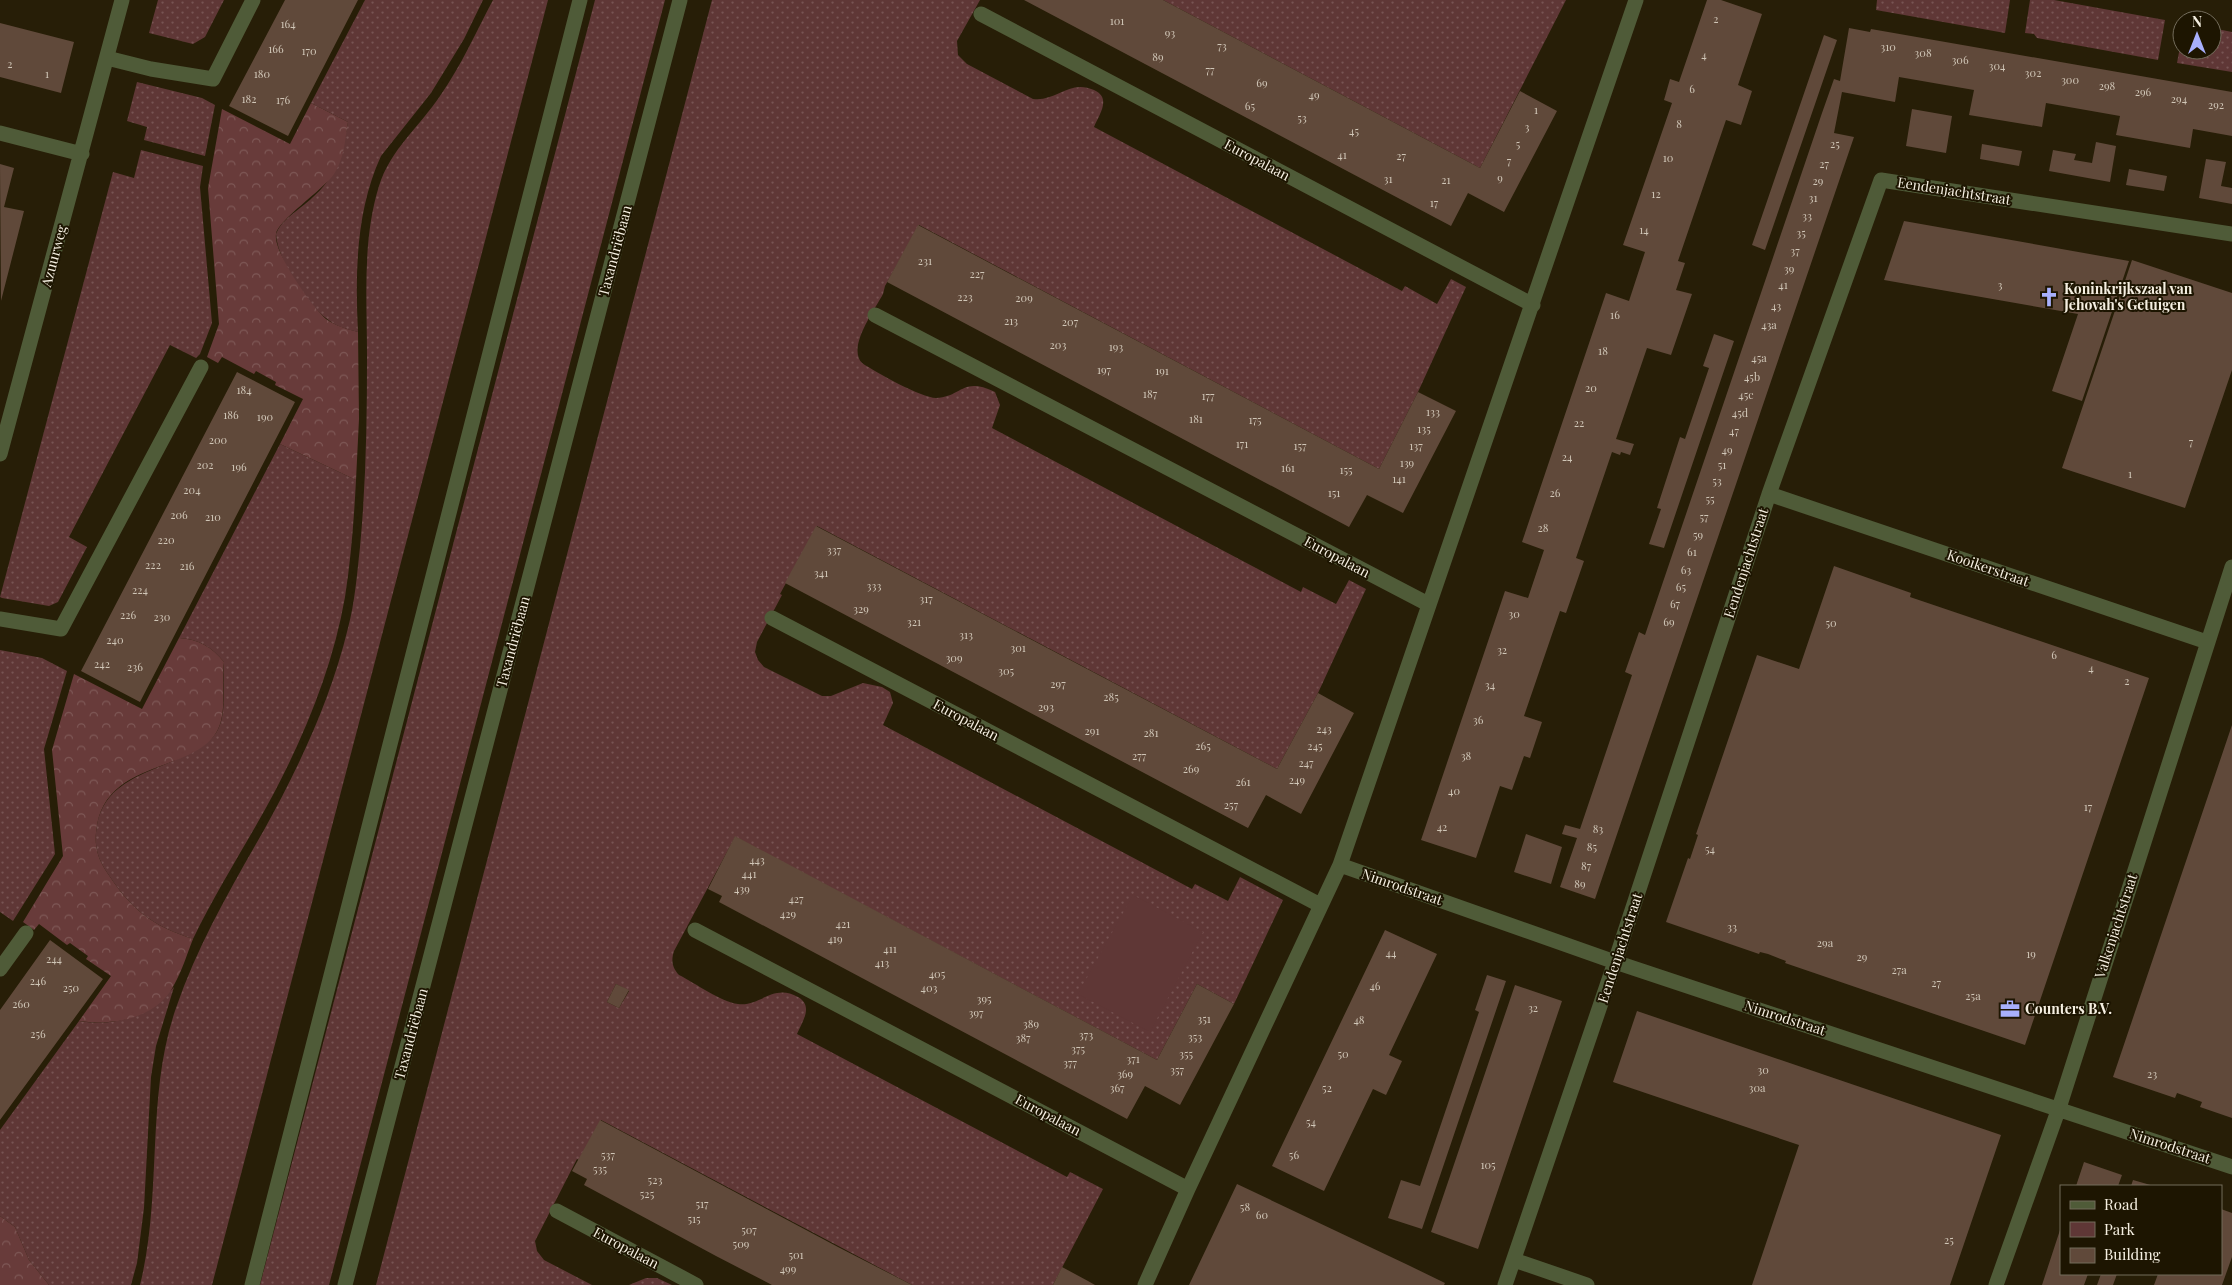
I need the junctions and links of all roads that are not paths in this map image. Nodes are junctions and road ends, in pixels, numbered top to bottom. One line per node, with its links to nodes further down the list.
1 (122, 0): 7 (street, Azuurweg)
2 (253, 0): 7 (street)
3 (580, 0): 32 (street)
4 (680, 0): 33 (street, Taxandriëbaan)
5 (1636, 0): 11 (street)
6 (981, 14): 11 (street, Europalaan)
7 (107, 58): 9 (street, Azuurweg)
8 (0, 133): 9 (street)
9 (82, 154): 14 (street, Azuurweg)
10 (2232, 234): 15 (street, Eendenjachtstraat)
11 (1533, 305): 17 (street)
12 (875, 315): 17 (street, Europalaan)
13 (201, 367): 19 (street)
14 (0, 454)
15 (1769, 494): 20 (street, Kooikerstraat); 25 (street, Eendenjachtstraat)
16 (2232, 566): 20 (street, Valkenjachtstraat)
17 (1428, 604): 21 (street)
18 (772, 618): 22 (street, Europalaan)
19 (0, 619)
20 (2207, 642): 27 (street, Valkenjachtstraat)
21 (1340, 865): 22 (street); 25 (street, Nimrodstraat)
22 (1320, 906): 29 (street)
23 (695, 930): 29 (street, Europalaan)
24 (26, 933): 26 (street)
25 (1615, 962): 27 (street, Nimrodstraat); 31 (street, Eendenjachtstraat)
26 (0, 969)
27 (2059, 1108): 28 (street, Nimrodstraat); 38 (street, Valkenjachtstraat)
28 (2232, 1167)
29 (1188, 1189): 35 (street)
30 (557, 1211): 34 (street, Europalaan)
31 (1514, 1260): 36 (street, Eendenjachtstraat); 37 (street)
32 (252, 1285)
33 (345, 1285)
34 (696, 1285)
35 (1145, 1285)
36 (1504, 1285)
37 (1587, 1285)
38 (1996, 1285)

